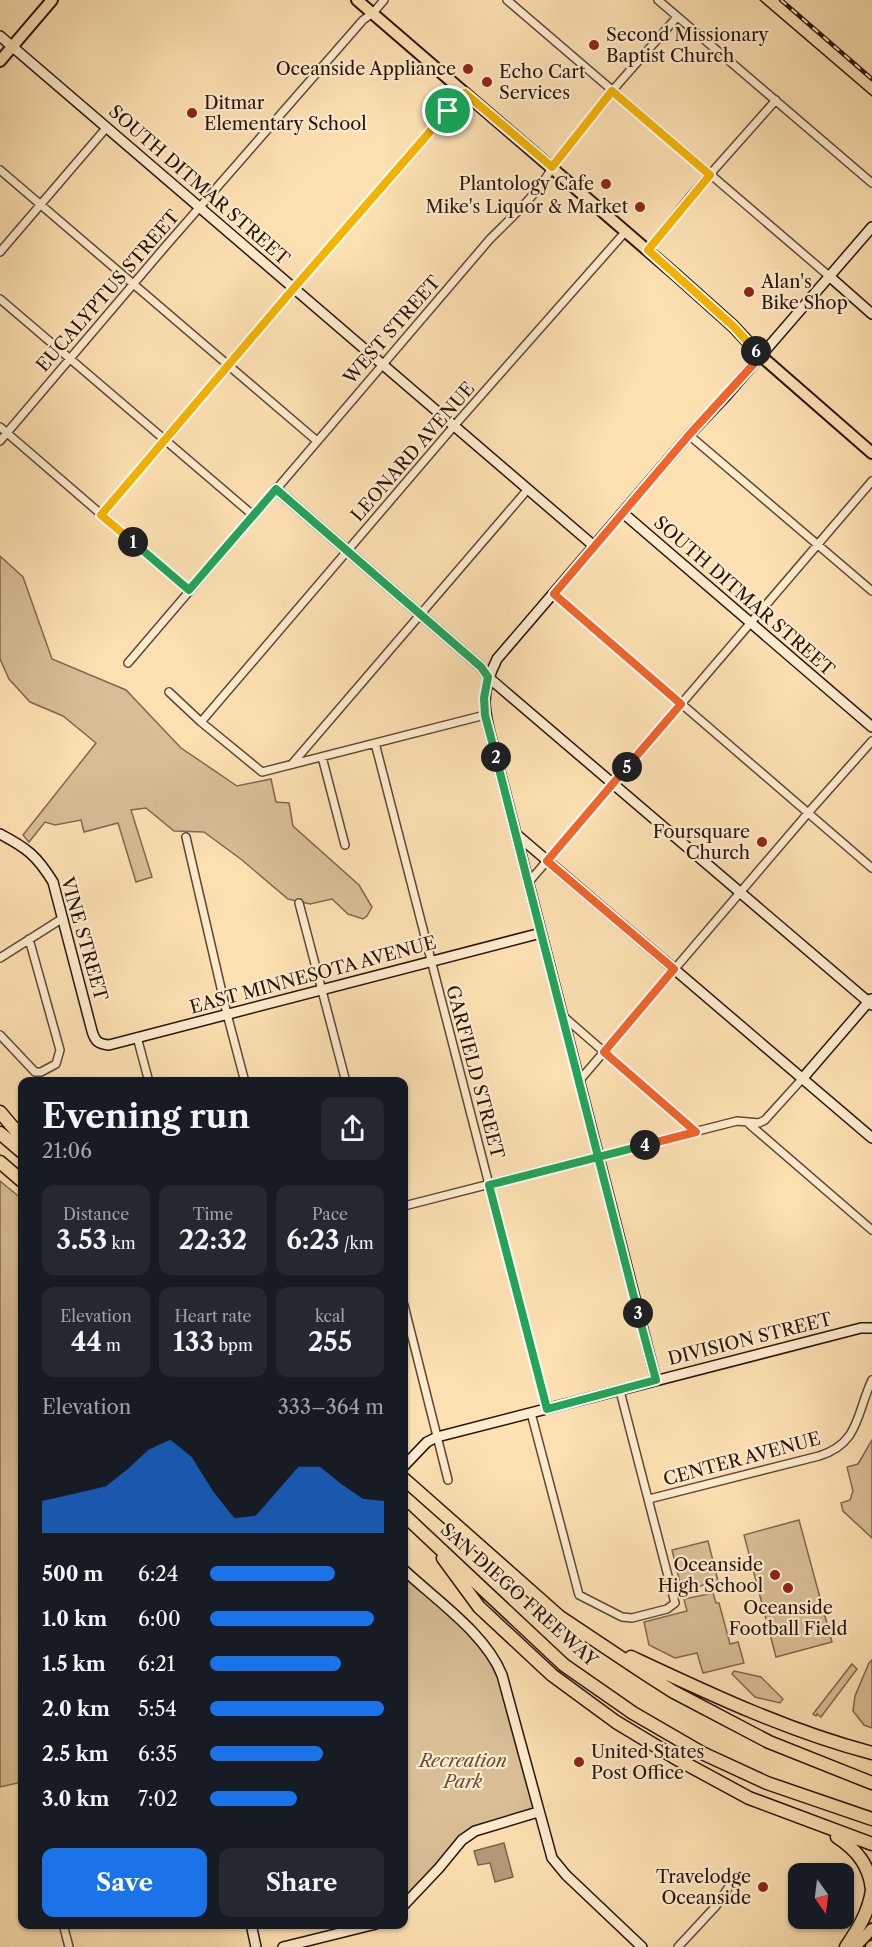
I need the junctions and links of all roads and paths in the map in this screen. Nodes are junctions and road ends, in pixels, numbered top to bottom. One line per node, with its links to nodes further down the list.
1 (52, 0): 9 (main road)
2 (357, 0): 6 (main road)
3 (384, 0): 6 (street, EUCALYPTUS STREET)
4 (507, 0): 11 (street)
5 (658, 0): 7 (street)
6 (373, 13): 12 (main road); 20 (street, EUCALYPTUS STREET)
7 (677, 16): 11 (street, WEST STREET); 13 (street)
8 (0, 36): 9 (street, SOUTH DITMAR STREET)
9 (12, 47): 10 (main road); 14 (street, SOUTH DITMAR STREET)
10 (0, 61)
11 (612, 91): 15 (street, WEST STREET); 17 (street)
12 (465, 93): 15 (main road); 27 (street)
13 (776, 100): 17 (street); 18 (street)
14 (107, 127): 19 (street); 20 (street, SOUTH DITMAR STREET)
15 (552, 167): 22 (main road); 33 (street, WEST STREET)
16 (0, 170): 19 (street)
17 (710, 175): 23 (street); 25 (street)
18 (872, 183)
19 (40, 204): 24 (street); 26 (street)
20 (200, 207): 26 (street, EUCALYPTUS STREET); 27 (street, SOUTH DITMAR STREET)
21 (872, 227): 25 (street)
22 (626, 231): 23 (main road); 34 (street, LEONARD AVENUE)
23 (648, 250): 30 (main road)
24 (0, 252)
25 (829, 276): 29 (street); 30 (street)
26 (134, 284): 31 (street, EUCALYPTUS STREET); 32 (street)
27 (294, 288): 32 (street); 33 (street, SOUTH DITMAR STREET)
28 (0, 299): 31 (street)
29 (872, 314)
30 (761, 356): 37 (street); 41 (main road)
31 (70, 359): 36 (street, EUCALYPTUS STREET); 38 (street)
32 (228, 365): 38 (street); 40 (street)
33 (383, 365): 34 (street, SOUTH DITMAR STREET); 40 (street, WEST STREET)
34 (454, 426): 44 (street, SOUTH DITMAR STREET); 50 (street, LEONARD AVENUE)
35 (0, 428): 36 (street)
36 (6, 434): 39 (street, EUCALYPTUS STREET); 46 (street)
37 (689, 435): 45 (street); 48 (street)
38 (164, 440): 46 (street); 47 (street)
39 (0, 441)
40 (317, 441): 43 (street, WEST STREET)
41 (872, 453)
42 (872, 482): 48 (street)
43 (276, 489): 47 (street, WEST STREET); 50 (street)
44 (528, 489): 49 (street, SOUTH DITMAR STREET); 54 (street)
45 (623, 513): 49 (street); 55 (street, SOUTH DITMAR STREET)
46 (101, 515): 51 (street)
47 (254, 516): 51 (street, WEST STREET)
48 (818, 545): 52 (street); 55 (street)
49 (594, 546): 53 (street)
50 (348, 550): 54 (street); 61 (street, LEONARD AVENUE)
51 (189, 590): 56 (street, WEST STREET)
52 (872, 591)
53 (554, 594): 57 (street); 59 (street)
54 (419, 614): 57 (street); 66 (street)
55 (750, 624): 59 (street); 62 (street, SOUTH DITMAR STREET)
56 (128, 663)
57 (488, 677): 60 (street); 67 (street)
58 (169, 692): 61 (street)
59 (681, 704): 67 (street); 68 (street)
60 (485, 715): 64 (street); 70 (street)
61 (201, 722): 66 (street)
62 (872, 727)
63 (872, 741): 68 (street)
64 (375, 743): 65 (street); 82 (street, GARFIELD STREET)
65 (322, 757): 66 (street); 72 (street)
66 (292, 764)
67 (613, 784): 73 (street); 76 (street)
68 (808, 813): 74 (street); 76 (street)
69 (0, 834): 78 (street, VINE STREET)
70 (516, 834): 73 (street); 75 (street)
71 (186, 837): 86 (street)
72 (345, 845)
73 (547, 861): 75 (street); 83 (street)
74 (872, 868)
75 (528, 883): 79 (street)
76 (740, 892): 83 (street); 85 (street)
77 (299, 903): 84 (street)
78 (63, 918): 80 (street); 90 (street, VINE STREET)
79 (541, 933): 82 (street, EAST MINNESOTA AVENUE); 87 (street)
80 (29, 939): 81 (street); 88 (street)
81 (0, 958)
82 (431, 961): 84 (street, EAST MINNESOTA AVENUE); 109 (street, GARFIELD STREET)
83 (674, 969): 91 (street); 95 (street)
84 (322, 989): 86 (street, EAST MINNESOTA AVENUE); 94 (street)
85 (871, 1002): 95 (street)
86 (227, 1014): 89 (street, EAST MINNESOTA AVENUE); 93 (street)
87 (563, 1016): 91 (street); 96 (street)
88 (0, 1035)
89 (137, 1037): 90 (street, EAST MINNESOTA AVENUE); 92 (street)
90 (95, 1040)
91 (604, 1052): 96 (street); 99 (street)
92 (148, 1077)
93 (244, 1077)
94 (345, 1077)
95 (802, 1078): 98 (street); 102 (street)
96 (579, 1081): 104 (street)
97 (0, 1112): 101 (highway)
98 (746, 1121): 99 (street); 111 (street)
99 (696, 1132): 104 (street)
100 (0, 1133): 103 (highway)
101 (18, 1133)
102 (872, 1138)
103 (18, 1149)
104 (598, 1157): 109 (street); 114 (street)
105 (0, 1162): 107 (highway)
106 (0, 1169): 108 (highway)
107 (18, 1178)
108 (18, 1179)
109 (489, 1185): 110 (street); 117 (street, GARFIELD STREET)
110 (408, 1205)
111 (872, 1230)
112 (408, 1321): 119 (street)
113 (872, 1328): 114 (street, DIVISION STREET)
114 (656, 1380): 116 (street, DIVISION STREET)
115 (872, 1380): 123 (street, CENTER AVENUE)
116 (620, 1390): 117 (street, DIVISION STREET); 123 (street)
117 (547, 1409): 118 (street, DIVISION STREET)
118 (531, 1413): 119 (street, DIVISION STREET); 123 (street)
119 (437, 1437): 120 (street, DIVISION STREET); 121 (street)
120 (408, 1461)
121 (448, 1480)
122 (408, 1483): 127 (highway, SAN DIEGO FREEWAY)
123 (649, 1499)
124 (408, 1519): 125 (highway, SAN DIEGO FREEWAY)
125 (424, 1533): 131 (highway); 132 (highway, SAN DIEGO FREEWAY)
126 (408, 1574): 130 (street)
127 (592, 1639): 128 (highway); 129 (highway, SAN DIEGO FREEWAY)
128 (872, 1753)
129 (872, 1783)
130 (538, 1812): 136 (street); 145 (street)
131 (796, 1816): 133 (highway); 135 (highway)
132 (872, 1819)
133 (872, 1844)
134 (728, 1888): 146 (street)
135 (872, 1889): 147 (highway)
136 (408, 1901)
137 (64, 1929): 142 (street)
138 (252, 1929): 143 (street)
139 (361, 1929): 141 (street)
140 (872, 1929): 148 (main road)
141 (322, 1942): 144 (street)
142 (69, 1947)
143 (256, 1947)
144 (283, 1947)
145 (642, 1947)
146 (678, 1947)
147 (846, 1947)
148 (855, 1947)

